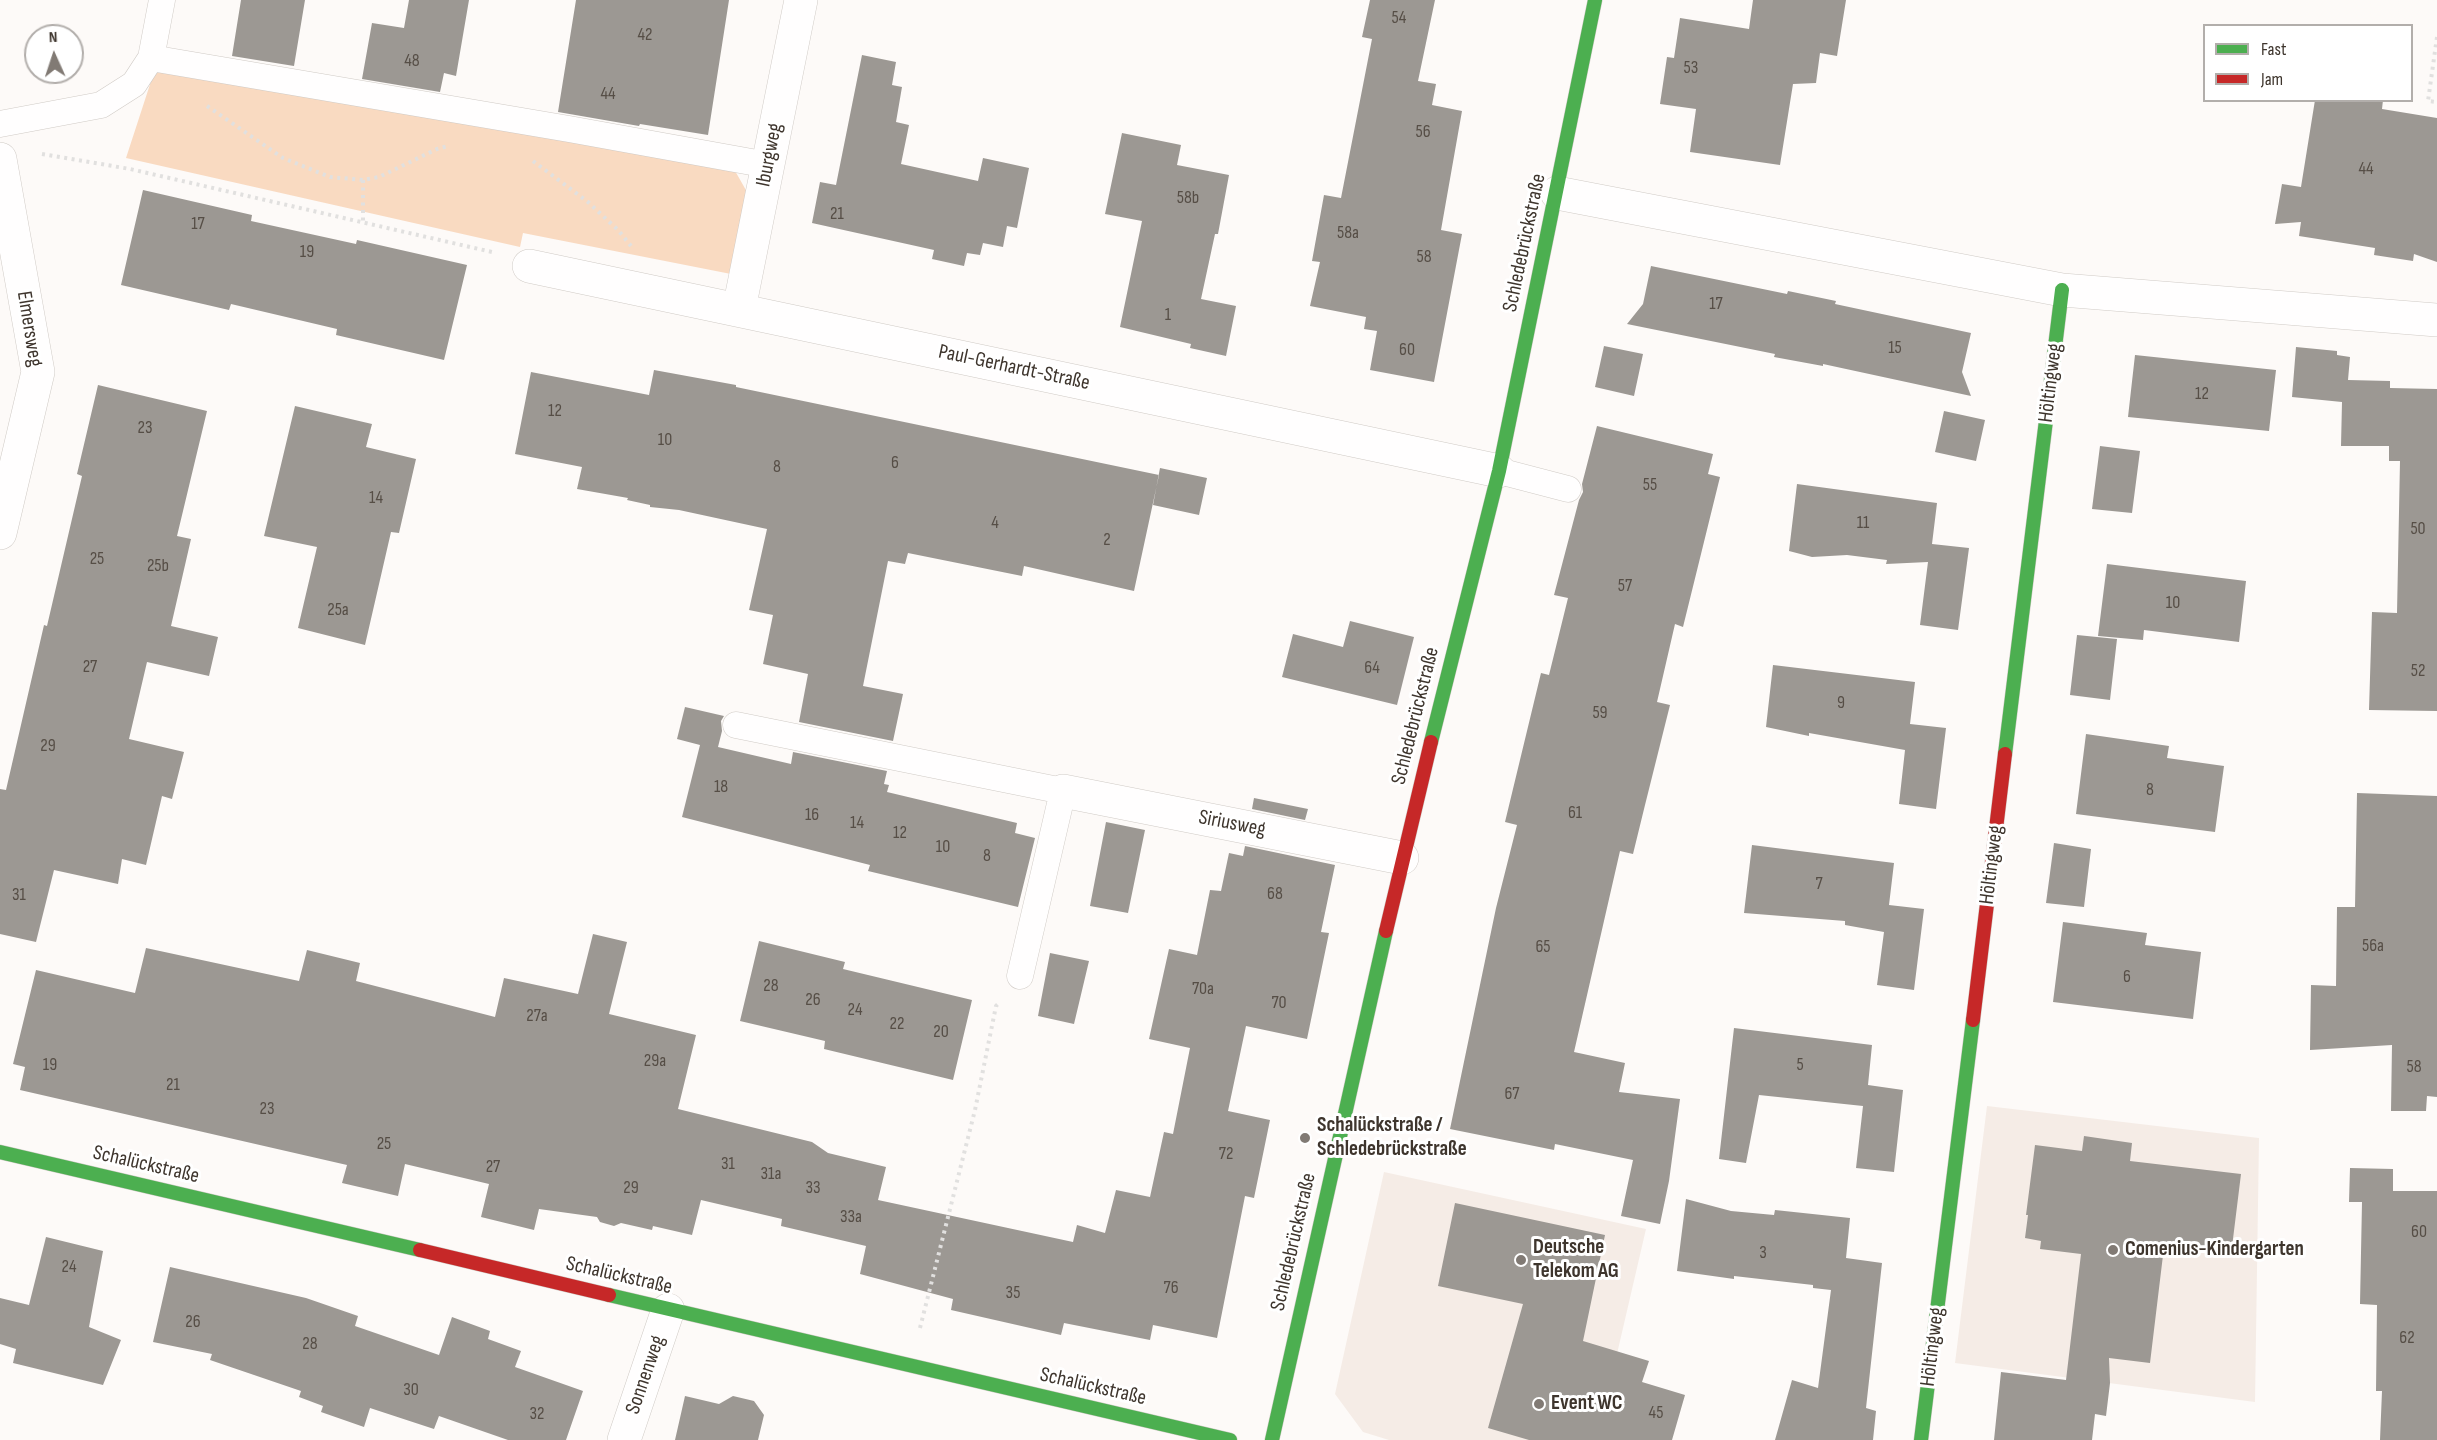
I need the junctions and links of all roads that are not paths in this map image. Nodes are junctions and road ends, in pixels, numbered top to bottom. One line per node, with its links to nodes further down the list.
1 (162, 0): 4 (lane)
2 (801, 0): 7 (street, Iburgweg)
3 (1595, 0): 8 (street, Schledebrückstraße)
4 (151, 58): 5 (lane); 7 (lane)
5 (0, 124)
6 (0, 160): 15 (street, Elmersweg)
7 (768, 165): 11 (street, Iburgweg)
8 (1557, 193): 10 (street); 13 (street, Schledebrückstraße)
9 (529, 266): 11 (street, Paul-Gerhardt-Straße)
10 (2062, 290): 12 (street); 25 (street, Höltingweg)
11 (739, 309): 13 (street, Paul-Gerhardt-Straße)
12 (2437, 320)
13 (1499, 471): 14 (lane); 18 (street, Schledebrückstraße)
14 (1568, 489)
15 (0, 533)
16 (736, 725): 17 (lane)
17 (1063, 791): 18 (street, Siriusweg); 19 (lane)
18 (1402, 858): 24 (street, Schledebrückstraße)
19 (1020, 976)
20 (0, 1152): 21 (street, Schalückstraße)
21 (668, 1310): 22 (street, Sonnenweg); 23 (street, Schalückstraße)
22 (624, 1440)
23 (1230, 1440)
24 (1272, 1440)
25 (1922, 1440)

